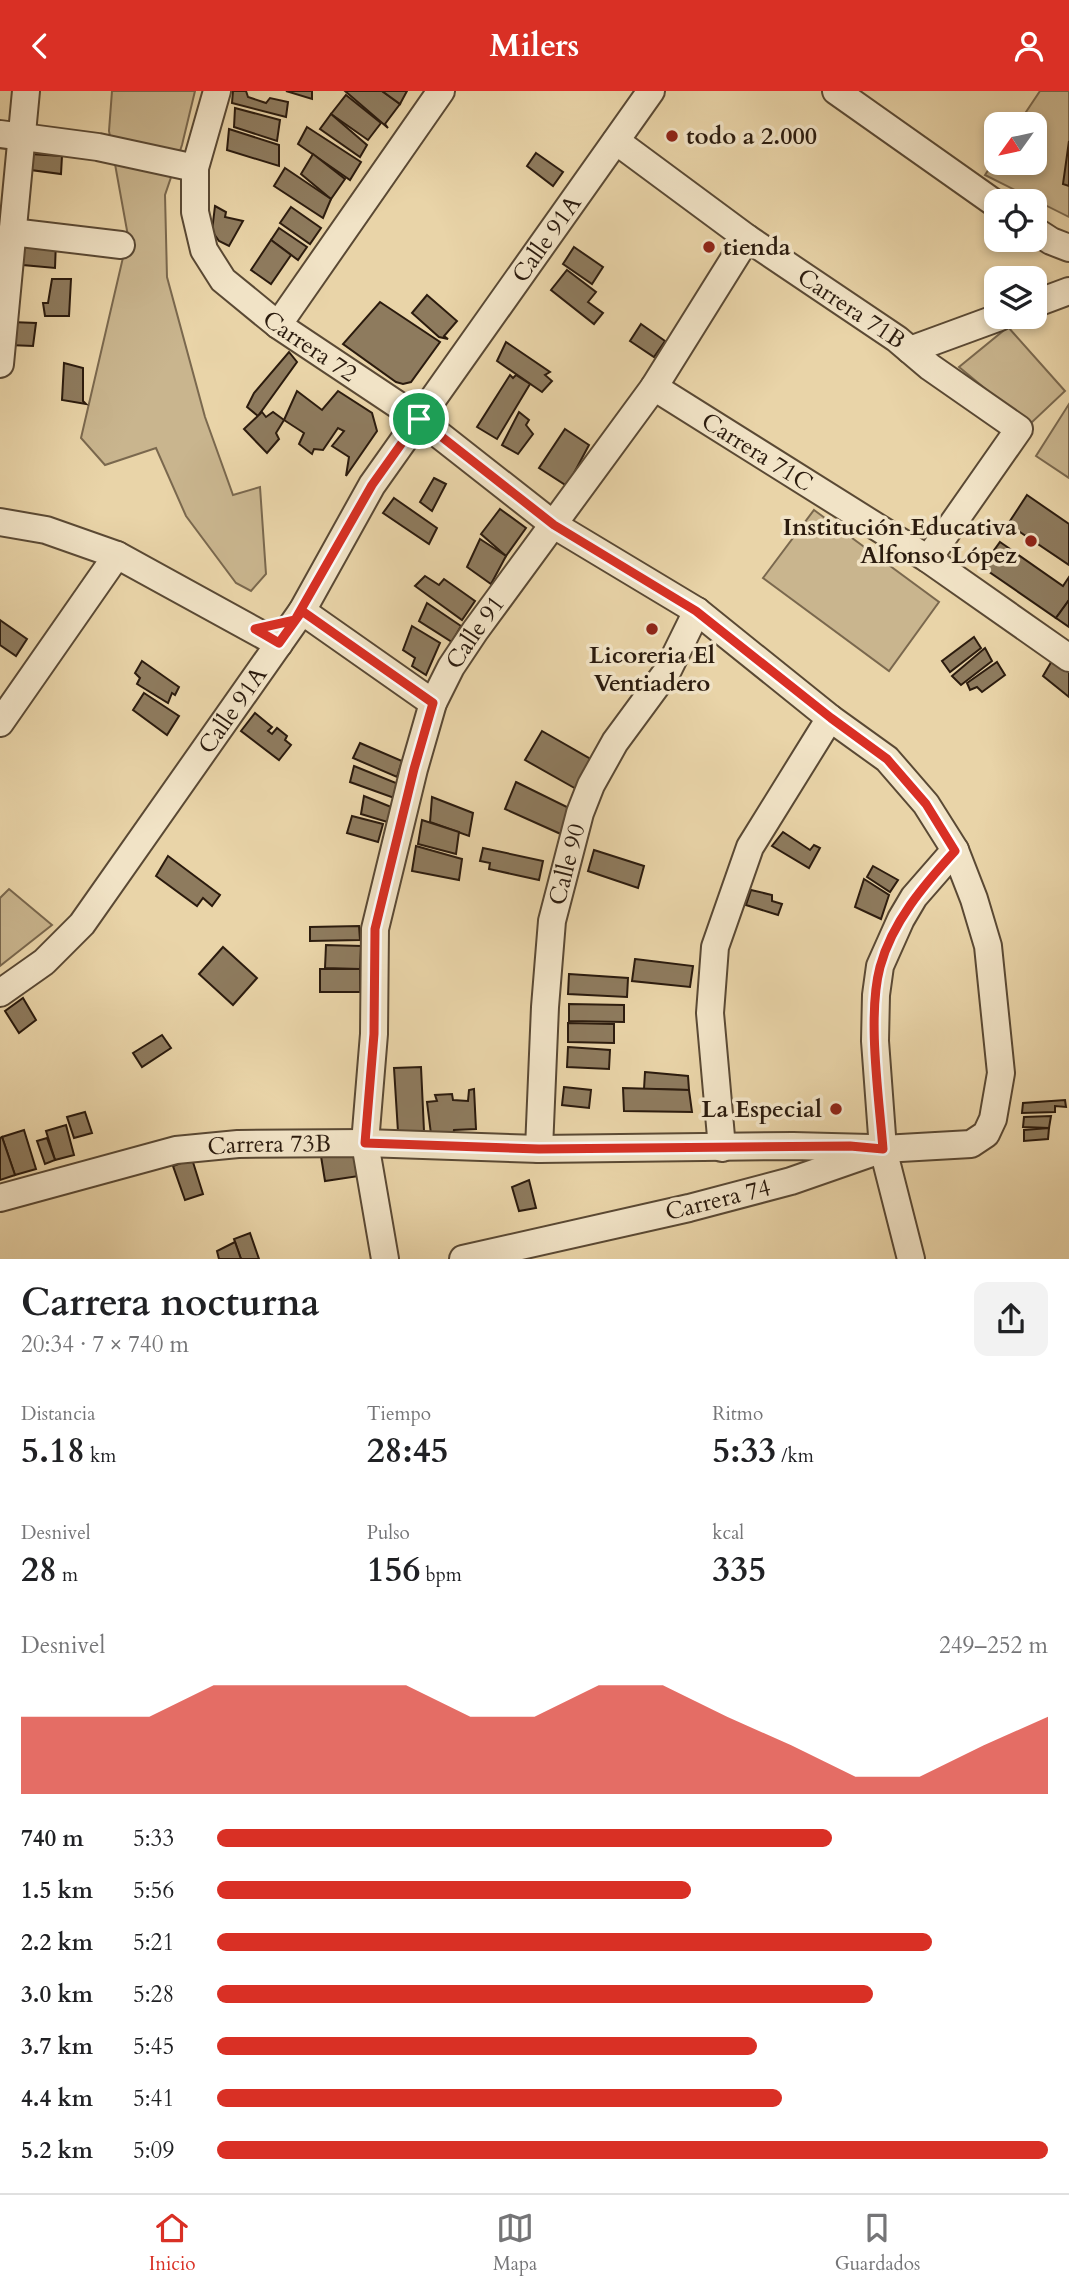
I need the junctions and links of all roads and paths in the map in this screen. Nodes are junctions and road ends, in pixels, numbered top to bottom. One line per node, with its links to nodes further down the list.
1 (26, 91): 6 (street)
2 (217, 91): 8 (street, Carrera 72)
3 (441, 91): 18 (street)
4 (651, 91): 7 (street, Calle 91A)
5 (836, 91): 9 (street)
6 (10, 135): 8 (street); 10 (street)
7 (615, 141): 11 (street, Carrera 71B); 22 (street, Calle 91A)
8 (184, 165): 18 (street, Carrera 72)
9 (984, 196)
10 (12, 232): 13 (street); 20 (street)
11 (747, 238): 19 (street, Carrera 71B); 21 (street, Calle 91)
12 (1047, 238): 14 (street)
13 (121, 246)
14 (1069, 248)
15 (1069, 291): 16 (street)
16 (1047, 299)
17 (984, 323): 19 (street)
18 (278, 325): 22 (street, Carrera 72)
19 (910, 350): 26 (street, Carrera 71B)
20 (0, 364)
21 (654, 387): 24 (street, Calle 91); 26 (street, Carrera 71C)
22 (419, 419): 24 (street, Carrera 72); 28 (street, Calle 91A)
23 (0, 522): 25 (street)
24 (554, 525): 27 (street, Carrera 72); 32 (street, Calle 91)
25 (117, 555): 29 (street); 34 (street)
26 (928, 559): 31 (street, Carrera 71C)
27 (696, 611): 33 (street, Carrera 72); 39 (street, Calle 90)
28 (298, 616): 29 (street); 30 (street, Calle 91A); 32 (street)
29 (255, 629): 30 (street)
30 (279, 643): 36 (street, Calle 91A)
31 (1069, 658)
32 (433, 703): 37 (street, Calle 91)
33 (831, 718): 35 (street, Carrera 72); 40 (street)
34 (0, 723)
35 (955, 851): 38 (street, Carrera 72); 41 (street)
36 (0, 993)
37 (365, 1143): 39 (street, Carrera 73B); 42 (street, Carrera 73B); 43 (street, Calle 91)
38 (971, 1144): 41 (street, Carrera 74)
39 (539, 1149): 40 (street, Carrera 73B)
40 (722, 1149): 41 (street, Carrera 73B)
41 (883, 1149): 44 (street, Carrera 74); 45 (street)
42 (0, 1198)
43 (386, 1258)
44 (463, 1258)
45 (911, 1258)

